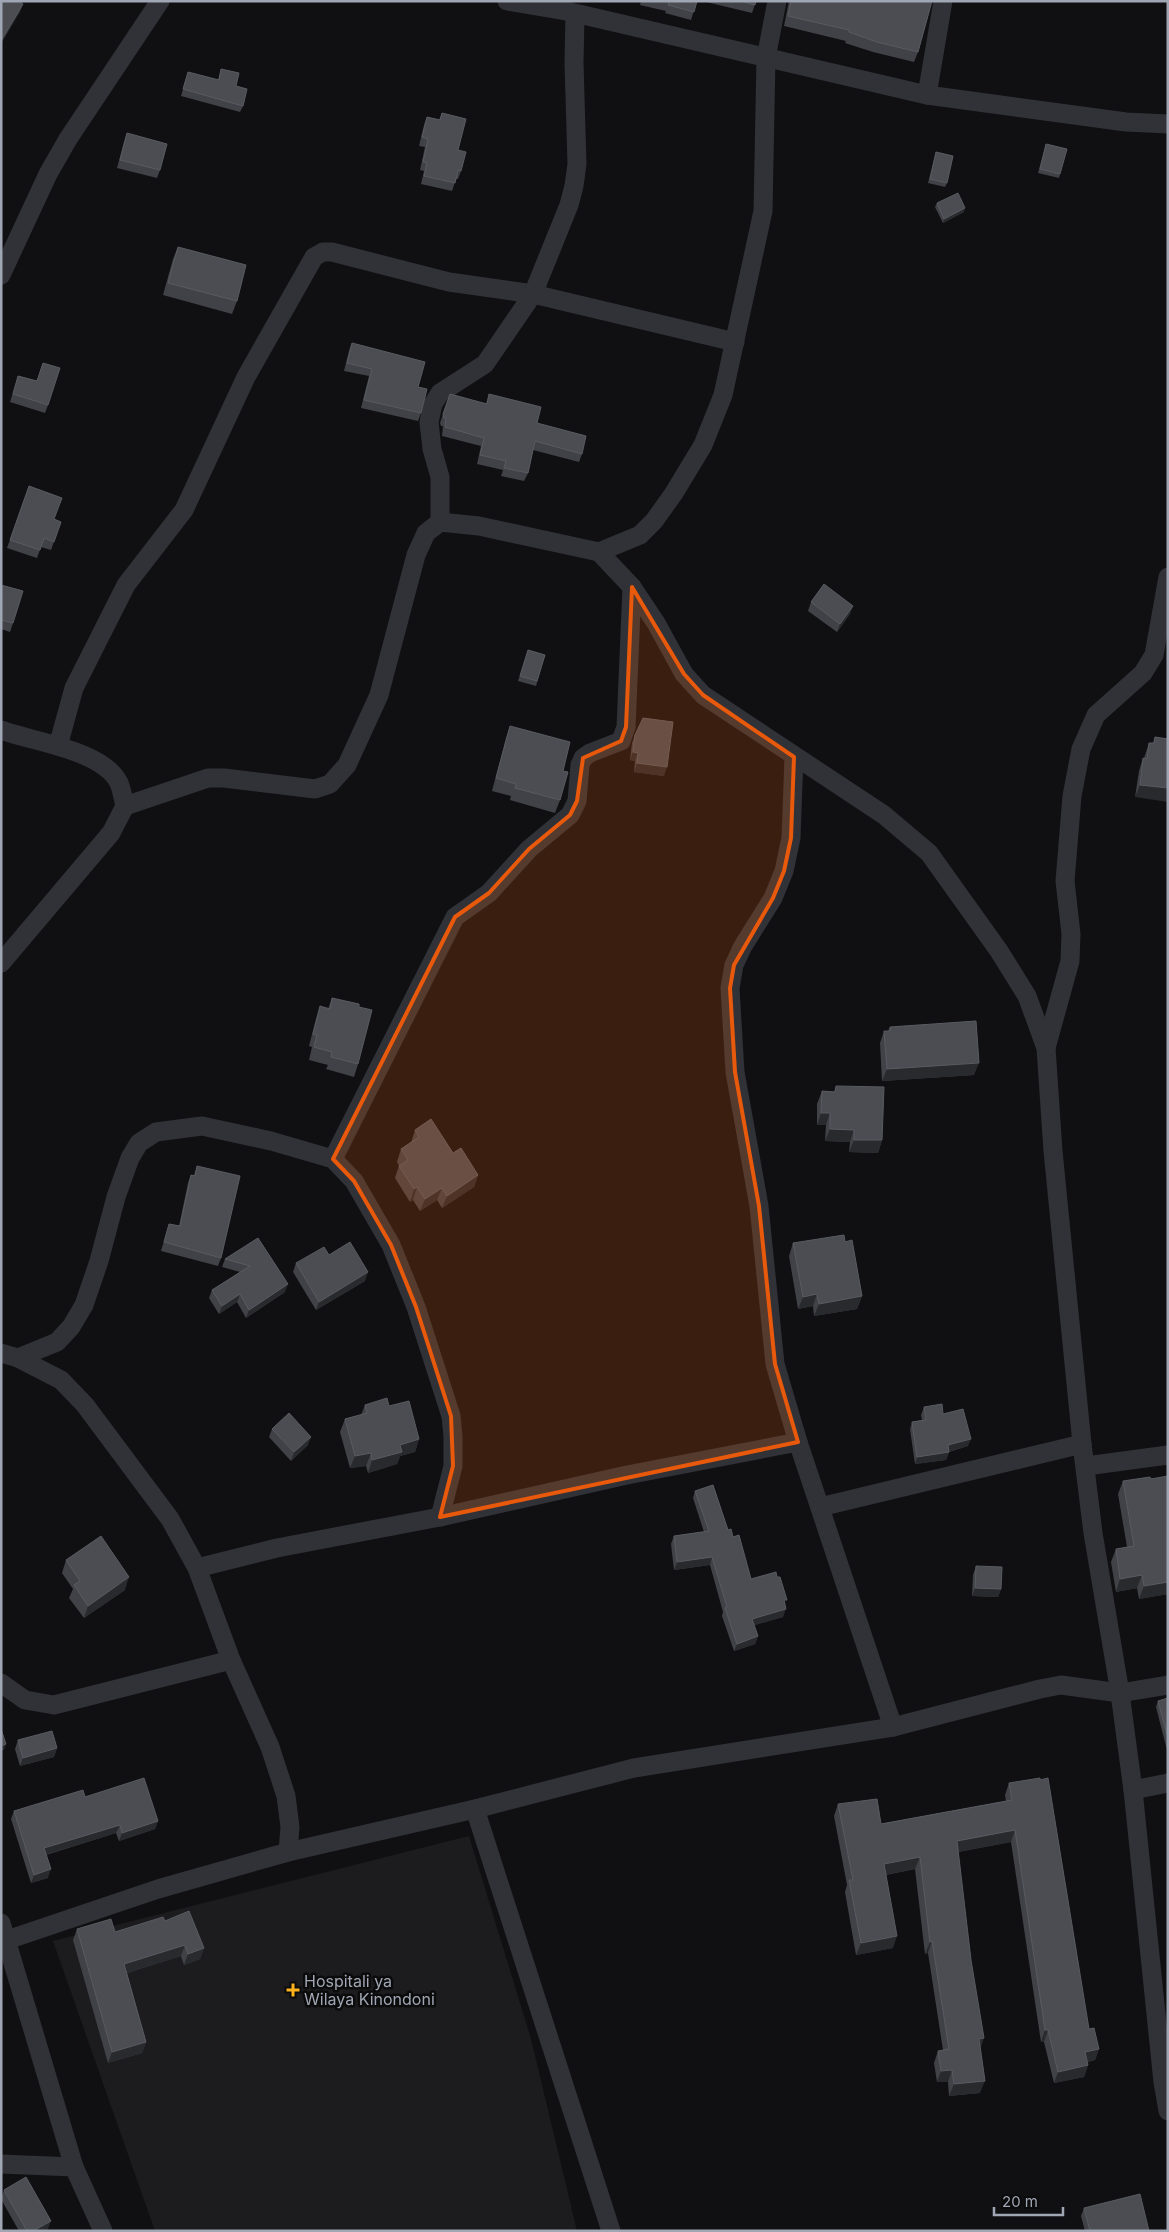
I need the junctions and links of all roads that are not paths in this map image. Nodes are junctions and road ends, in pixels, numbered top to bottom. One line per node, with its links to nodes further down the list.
1 (160, 1): 9 (street)
2 (507, 1): 5 (street)
3 (777, 1): 6 (street)
4 (943, 1): 7 (street)
5 (569, 9): 6 (street); 10 (street)
6 (766, 58): 7 (street); 11 (street)
7 (927, 95): 8 (street)
8 (1168, 124)
9 (1, 275)
10 (533, 294): 11 (street); 12 (street); 17 (street)
11 (735, 342): 13 (street)
12 (440, 522): 13 (street); 19 (street)
13 (599, 552): 15 (street)
14 (1168, 577): 21 (street)
15 (632, 587): 18 (street); 22 (street)
16 (1, 730): 17 (street)
17 (58, 746): 19 (street)
18 (794, 757): 21 (street); 24 (street)
19 (125, 806): 20 (street)
20 (1, 963)
21 (1046, 1048): 25 (street)
22 (333, 1160): 23 (street); 29 (street)
23 (10, 1356): 30 (street)
24 (798, 1442): 28 (street); 29 (street)
25 (1082, 1444): 27 (street); 28 (street)
26 (1168, 1455): 27 (street)
27 (1086, 1466): 34 (street)
28 (820, 1507): 35 (street)
29 (440, 1517): 30 (street)
30 (197, 1568): 31 (street)
31 (230, 1660): 32 (street); 39 (street)
32 (1, 1683)
33 (1168, 1685): 34 (street)
34 (1120, 1693): 35 (street); 37 (street)
35 (893, 1727): 38 (street)
36 (1168, 1783): 37 (street)
37 (1133, 1790): 41 (street)
38 (475, 1809): 39 (street); 46 (street)
39 (288, 1852): 40 (street)
40 (4, 1932): 44 (street)
41 (1165, 2081): 42 (street)
42 (1168, 2111)
43 (1, 2164): 44 (street)
44 (74, 2166): 45 (street)
45 (103, 2231)
46 (611, 2231)

